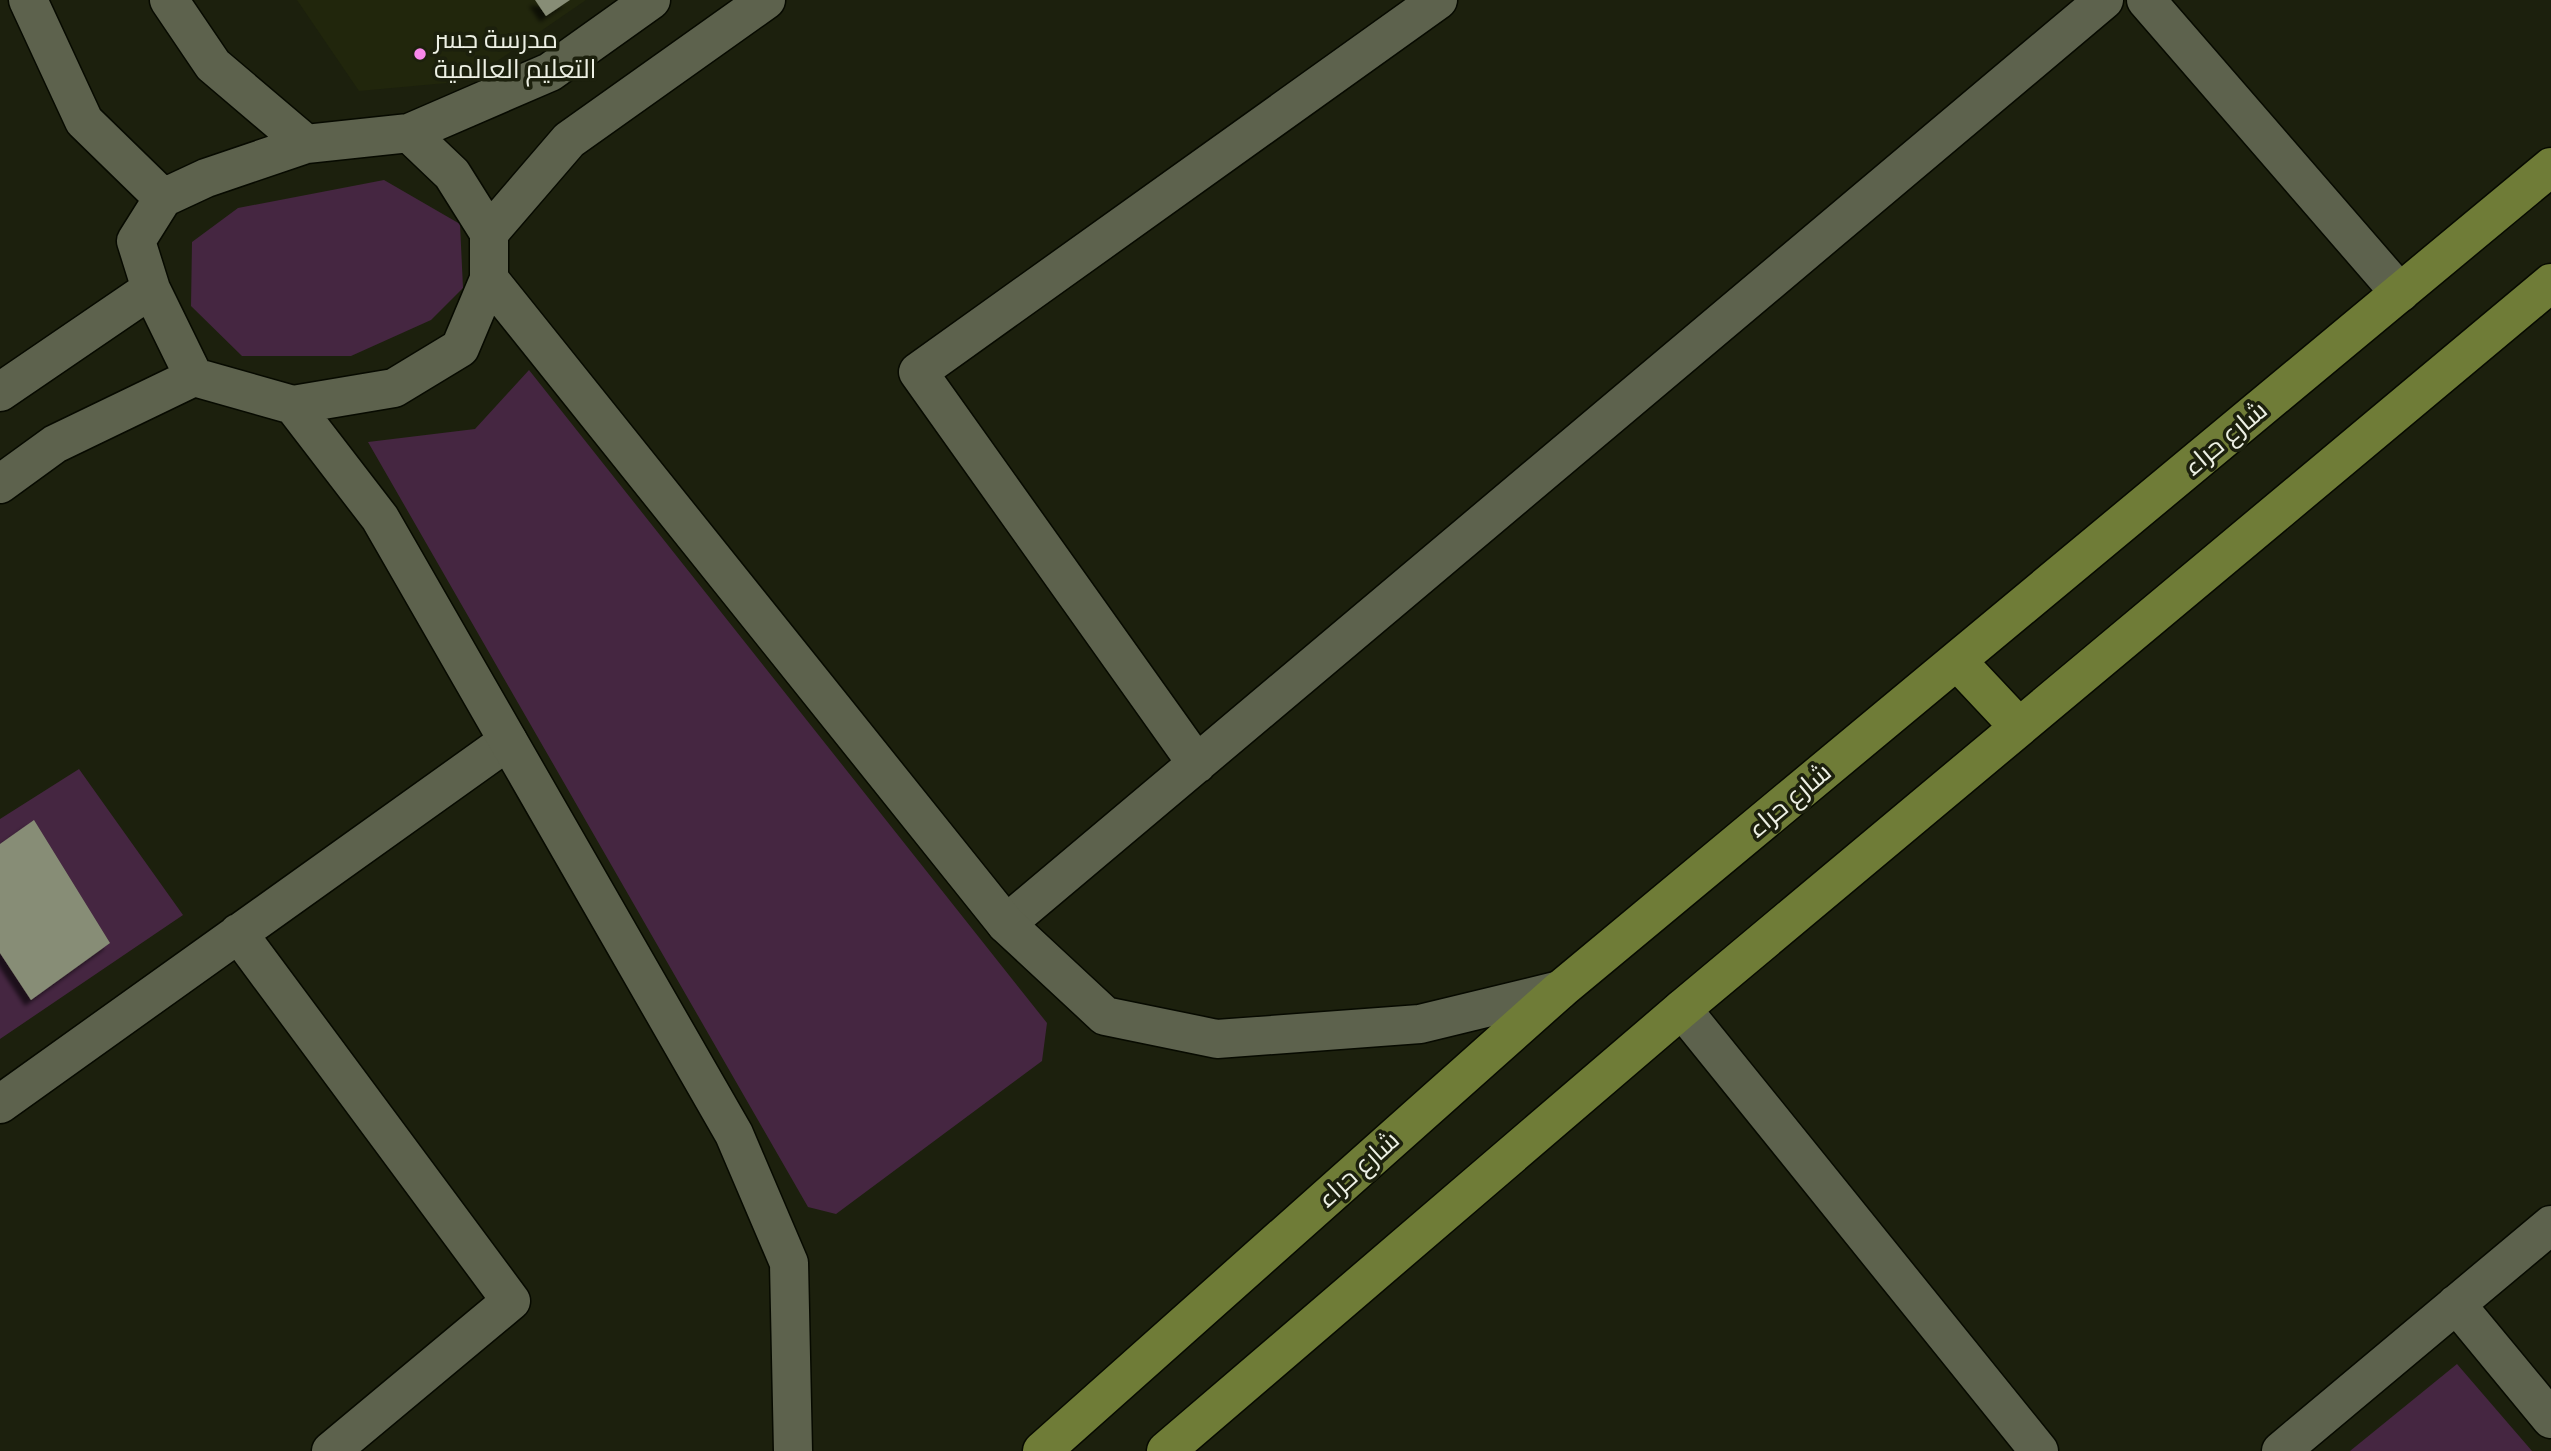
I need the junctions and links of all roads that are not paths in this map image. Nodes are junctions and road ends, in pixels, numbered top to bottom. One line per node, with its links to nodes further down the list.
1 (27, 0): 11 (street)
2 (169, 0): 9 (street)
3 (651, 0): 8 (street)
4 (766, 0): 12 (street)
5 (1437, 0): 24 (street)
6 (2104, 0): 24 (street)
7 (2146, 0): 16 (street)
8 (409, 133): 9 (street); 12 (street)
9 (306, 144): 11 (street)
10 (2551, 167): 16 (main road, شارع حراء)
11 (163, 198): 15 (street)
12 (489, 233): 13 (street)
13 (489, 279): 19 (street); 25 (street)
14 (2551, 283): 22 (main road)
15 (151, 289): 17 (street); 18 (street)
16 (2400, 293): 21 (main road, شارع حراء)
17 (194, 377): 19 (street); 20 (street)
18 (0, 393)
19 (293, 405): 23 (street)
20 (0, 484)
21 (1957, 661): 22 (main road); 27 (main road, شارع حراء)
22 (2019, 727): 28 (main road)
23 (508, 741): 26 (street); 34 (street)
24 (1197, 764): 25 (street)
25 (1006, 924): 27 (street)
26 (238, 933): 29 (street); 33 (street)
27 (1560, 990): 35 (main road, شارع حراء)
28 (1682, 1009): 36 (main road); 37 (street)
29 (0, 1104)
30 (2551, 1225): 31 (street)
31 (2456, 1304): 32 (street); 38 (street)
32 (2551, 1419)
33 (331, 1451)
34 (793, 1451)
35 (1042, 1451)
36 (1166, 1451)
37 (2039, 1451)
38 (2281, 1451)

